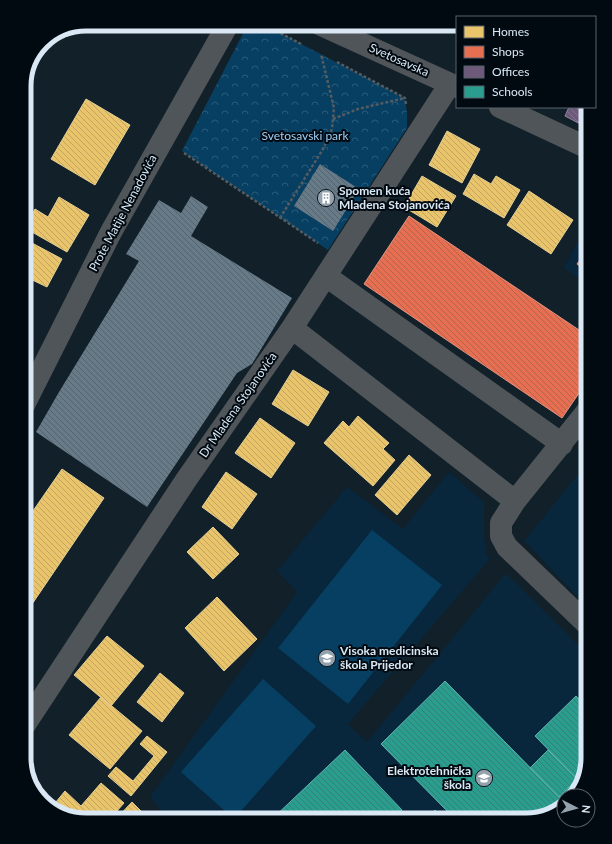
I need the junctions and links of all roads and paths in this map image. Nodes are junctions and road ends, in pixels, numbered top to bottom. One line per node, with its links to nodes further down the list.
1 (224, 31): 20 (street, Prote Matije Nenadovića)
2 (277, 31): 4 (path)
3 (334, 31): 9 (street, Svetosavska)
4 (302, 44)
5 (315, 51): 6 (path)
6 (322, 54): 7 (path); 13 (path)
7 (328, 58)
8 (335, 61): 10 (path)
9 (454, 85): 18 (street, Dr Mladena Stojanovića)
10 (405, 98): 12 (path); 13 (path)
11 (502, 108): 14 (street)
12 (406, 109)
13 (333, 119): 16 (path)
14 (581, 145)
15 (182, 151): 16 (path)
16 (280, 218): 17 (path)
17 (322, 246)
18 (326, 276): 19 (street, Dr Mladena Stojanovića); 22 (street)
19 (292, 328): 23 (street); 25 (street, Dr Mladena Stojanovića)
20 (31, 391)
21 (581, 419): 22 (street)
22 (562, 444): 23 (street)
23 (515, 501): 24 (street)
24 (581, 618)
25 (31, 715)

